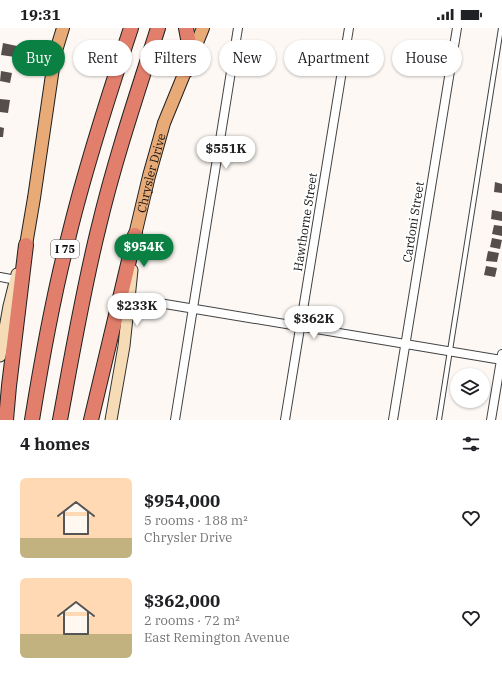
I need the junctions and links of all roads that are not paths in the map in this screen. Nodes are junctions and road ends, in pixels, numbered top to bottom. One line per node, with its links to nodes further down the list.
1 (59, 28): 12 (main road)
2 (63, 28): 13 (main road)
3 (120, 28): 18 (highway)
4 (131, 28): 18 (highway, I 75)
5 (158, 28): 32 (highway, I 75)
6 (186, 28): 14 (highway)
7 (203, 28): 15 (main road, Chrysler Drive)
8 (238, 28): 24 (street)
9 (349, 28): 25 (street, Hawthorne Street)
10 (457, 28): 26 (street, Cardoni Street)
11 (501, 28): 27 (lane)
12 (57, 40)
13 (59, 40)
14 (188, 40)
15 (198, 40)
16 (52, 76): 20 (main road)
17 (184, 76): 19 (main road, Chrysler Drive)
18 (113, 82): 31 (highway, I 75)
19 (135, 235): 23 (main road, Chrysler Drive); 33 (highway)
20 (26, 245): 22 (main road); 30 (highway)
21 (0, 277): 22 (street)
22 (16, 280): 28 (main road)
23 (129, 298): 24 (street); 34 (main road, Chrysler Drive)
24 (193, 309): 25 (street); 35 (street)
25 (300, 327): 26 (street); 36 (street, Hawthorne Street)
26 (405, 345): 27 (street); 37 (street, Cardoni Street)
27 (449, 351): 29 (street); 38 (lane)
28 (0, 356)
29 (502, 358): 39 (street)
30 (6, 420)
31 (32, 420)
32 (60, 420)
33 (91, 420)
34 (111, 420)
35 (175, 420)
36 (285, 420)
37 (393, 420)
38 (439, 420)
39 (491, 420)

